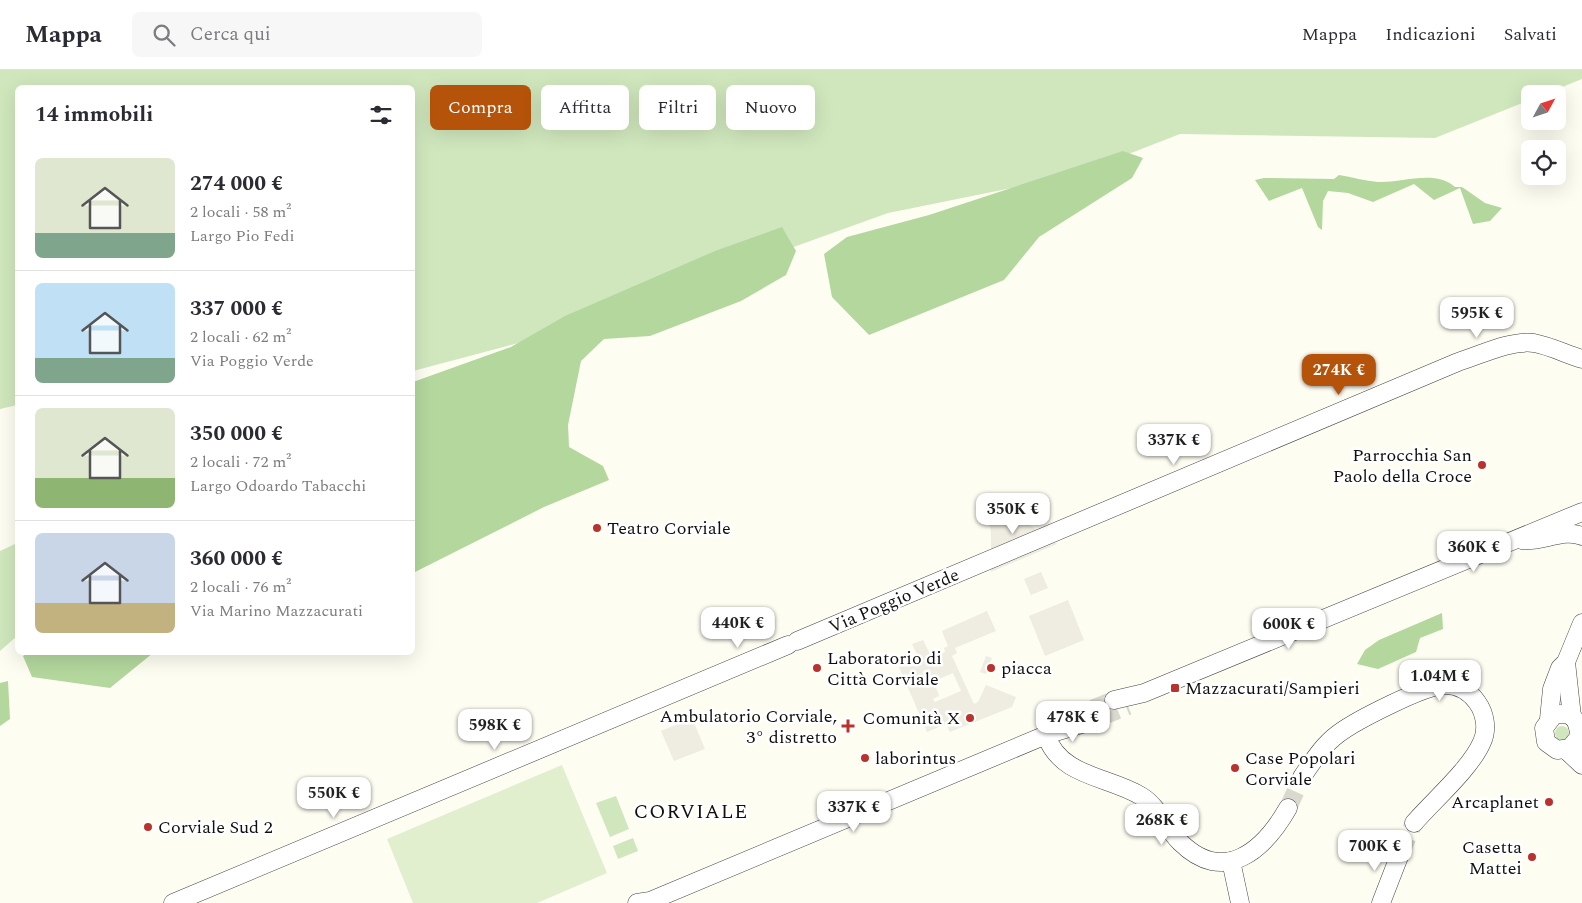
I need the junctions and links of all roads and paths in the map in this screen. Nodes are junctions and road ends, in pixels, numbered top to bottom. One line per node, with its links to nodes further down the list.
1 (1582, 359): 22 (street, Via Poggio Verde)
2 (1582, 502): 4 (street)
3 (1582, 512): 4 (street)
4 (1549, 524): 6 (street)
5 (1582, 536): 6 (street)
6 (1514, 539): 9 (street)
7 (1582, 623): 8 (street)
8 (1566, 662): 10 (street); 11 (street)
9 (1121, 703)
10 (1572, 717): 11 (street); 14 (street)
11 (1549, 719): 14 (street)
12 (1075, 721): 13 (street)
13 (1051, 733): 20 (street); 21 (street)
14 (1576, 744): 15 (street)
15 (1582, 766)
16 (1302, 777): 18 (street)
17 (1288, 808): 20 (street)
18 (1414, 823)
19 (1400, 854): 24 (street)
20 (1231, 861): 23 (street)
21 (644, 902)
22 (173, 903)
23 (1240, 903)
24 (1381, 903)

